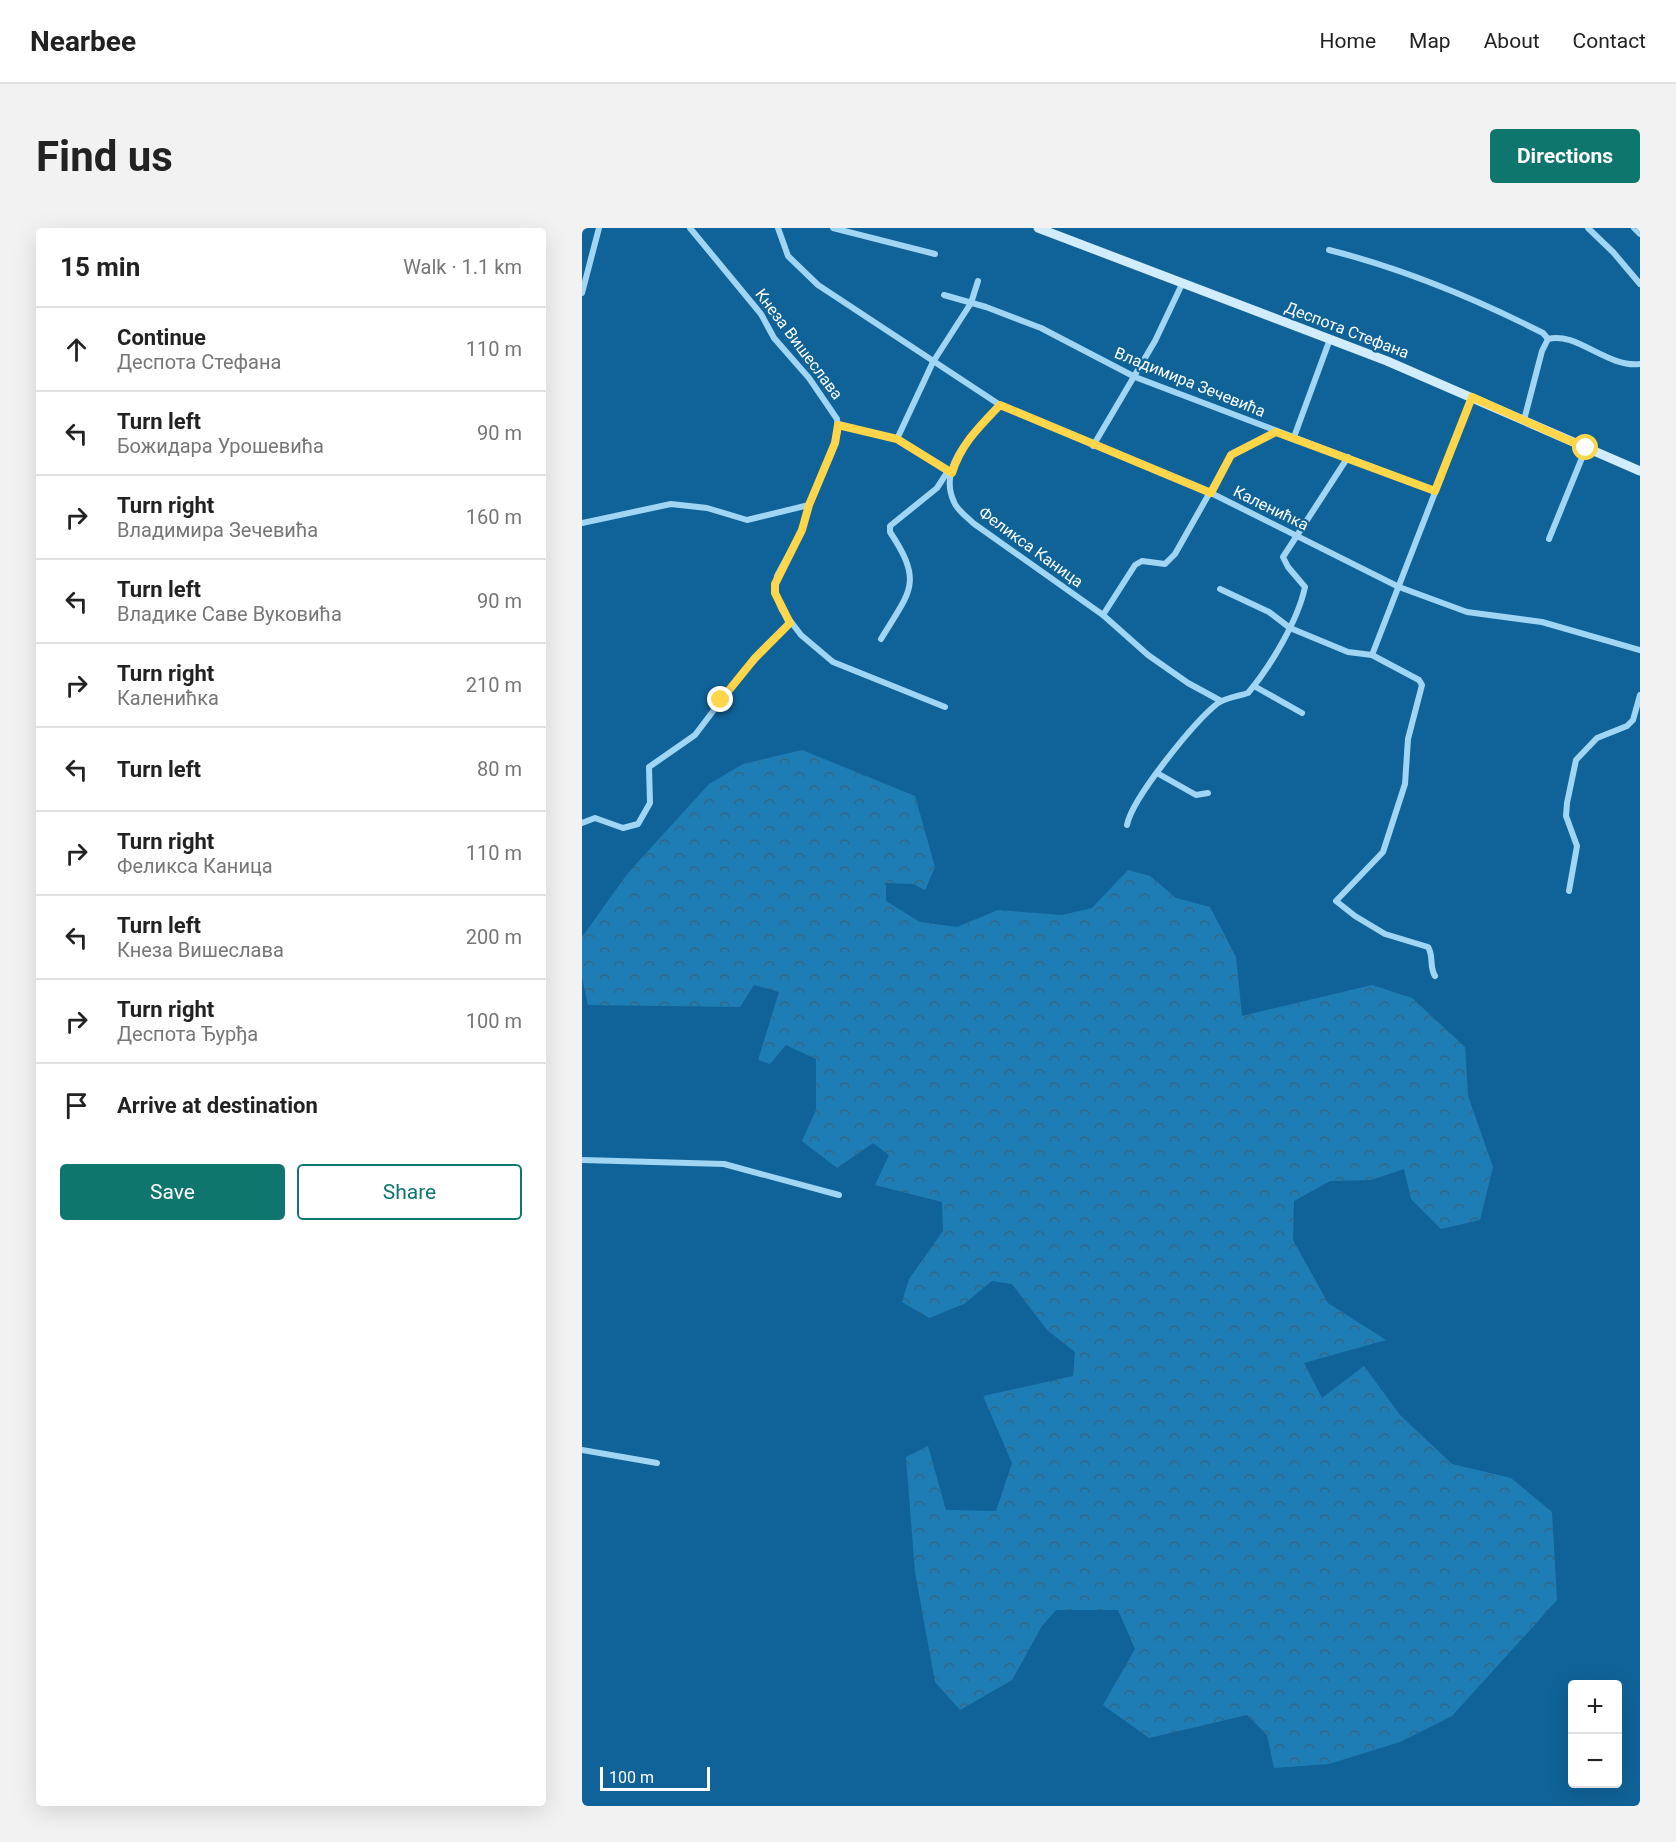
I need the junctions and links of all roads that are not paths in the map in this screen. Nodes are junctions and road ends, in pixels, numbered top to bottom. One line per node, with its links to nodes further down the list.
1 (600, 228): 11 (street)
2 (690, 228): 26 (street, Кнеза Вишеслава)
3 (778, 228): 20 (street, Каленићка)
4 (833, 228): 10 (street)
5 (1038, 228): 13 (main road, Деспота Стефана)
6 (1588, 228): 14 (street)
7 (1634, 228): 8 (street)
8 (1640, 234)
9 (1329, 250): 19 (street)
10 (935, 254)
11 (584, 279): 15 (street)
12 (978, 281): 17 (street)
13 (1183, 282): 18 (main road, Деспота Стефана); 22 (street)
14 (1640, 284)
15 (582, 293)
16 (944, 295): 17 (street, Владимира Зечевића)
17 (971, 303): 20 (street); 22 (street, Владимира Зечевића)
18 (1330, 339): 23 (main road, Деспота Стефана); 28 (street)
19 (1548, 339): 21 (street); 25 (street)
20 (933, 362): 24 (street, Каленићка); 29 (street)
21 (1640, 364)
22 (1135, 377): 27 (street, Владимира Зечевића); 30 (street)
23 (1472, 397): 25 (main road, Деспота Стефана); 35 (street)
24 (1000, 405): 30 (street, Каленићка); 34 (street)
25 (1524, 420): 31 (main road, Деспота Стефана)
26 (838, 425): 29 (street); 37 (street, Кнеза Вишеслава)
27 (1276, 432): 28 (street, Владимира Зечевића); 36 (street)
28 (1294, 437): 32 (street, Владимира Зечевића)
29 (897, 439): 34 (street)
30 (1093, 446): 36 (street, Каленићка)
31 (1586, 448): 33 (main road, Деспота Стефана); 40 (street)
32 (1348, 457): 35 (street, Владимира Зечевића); 39 (street)
33 (1640, 471)
34 (950, 472): 43 (street, Феликса Каница); 46 (street)
35 (1435, 491): 41 (street)
36 (1211, 493): 39 (street, Каленићка); 43 (street)
37 (809, 505): 38 (street); 44 (street, Кнеза Вишеслава)
38 (582, 523)
39 (1296, 534): 41 (street, Каленићка); 45 (street)
40 (1549, 539)
41 (1399, 587): 47 (street, Каленићка); 48 (street)
42 (1220, 589): 45 (street)
43 (1103, 615): 51 (street, Феликса Каница)
44 (790, 623): 52 (street, Кнеза Вишеслава); 57 (street)
45 (1290, 627): 48 (street); 49 (street)
46 (881, 639)
47 (1640, 650)
48 (1372, 655): 60 (street)
49 (1254, 686): 51 (street); 53 (street)
50 (1640, 695): 54 (street)
51 (1221, 701): 55 (street)
52 (945, 706)
53 (1302, 713)
54 (1638, 718): 59 (street)
55 (1157, 773): 56 (street); 58 (street)
56 (1208, 793)
57 (582, 823)
58 (1127, 825)
59 (1569, 891)
60 (1435, 976)
61 (582, 1160): 62 (street)
62 (839, 1195)
63 (582, 1450): 64 (street)
64 (657, 1463)

